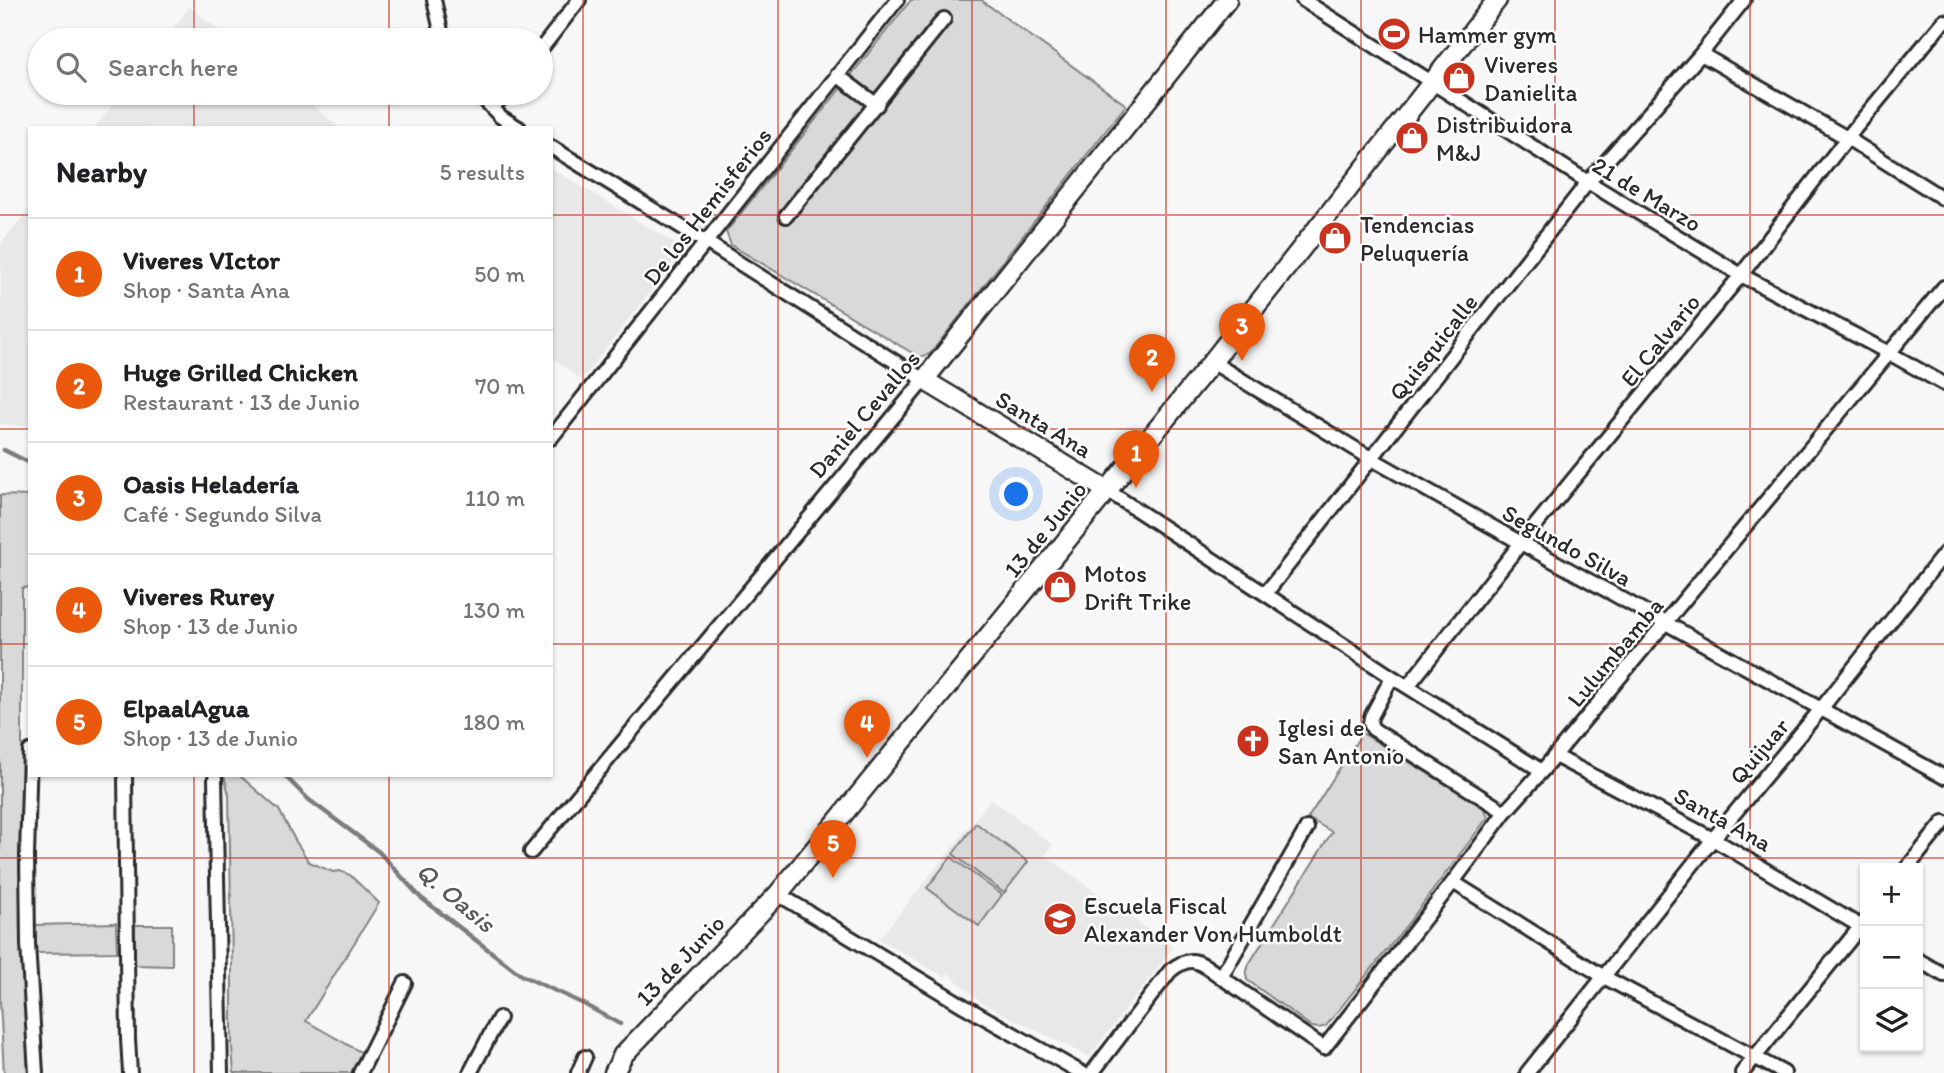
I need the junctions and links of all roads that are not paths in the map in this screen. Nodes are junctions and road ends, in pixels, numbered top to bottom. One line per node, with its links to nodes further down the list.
1 (434, 0): 10 (street)
2 (579, 0): 11 (street)
3 (897, 0): 13 (street, De los Hemisferios)
4 (1227, 0): 30 (main road, Daniel Cevallos)
5 (1303, 0): 14 (street, 21 de Marzo)
6 (1497, 0): 14 (main road, 13 de Junio)
7 (1744, 0): 12 (street, Quisquicalle)
8 (944, 19): 17 (street)
9 (1944, 21): 20 (street, El Calvario)
10 (440, 28)
11 (553, 34)
12 (1701, 54): 20 (street); 22 (street, Quisquicalle)
13 (837, 75): 17 (street); 25 (street, De los Hemisferios)
14 (1431, 83): 22 (street, 21 de Marzo); 29 (main road, 13 de Junio)
15 (489, 105): 18 (street)
16 (495, 105): 18 (street)
17 (877, 105): 24 (street)
18 (492, 108): 19 (street)
19 (516, 126)
20 (1847, 138): 23 (street); 26 (street, El Calvario)
21 (553, 149): 25 (street, Santa Ana)
22 (1587, 182): 26 (street, 21 de Marzo); 33 (street, Quisquicalle)
23 (1944, 199)
24 (786, 216)
25 (706, 242): 30 (street, Santa Ana); 32 (street, De los Hemisferios)
26 (1741, 275): 28 (street, 21 de Marzo); 35 (street, El Calvario)
27 (1944, 287): 28 (street, Lulumbamba)
28 (1889, 353): 31 (street, 21 de Marzo); 38 (street, Lulumbamba)
29 (1212, 362): 33 (street, Segundo Silva); 34 (main road, 13 de Junio)
30 (924, 380): 34 (main road, Santa Ana); 52 (street, Daniel Cevallos)
31 (1944, 384)
32 (553, 436)
33 (1372, 459): 35 (street, Segundo Silva); 37 (street, Quisquicalle)
34 (1108, 491): 37 (street, Santa Ana); 55 (main road, 13 de Junio)
35 (1521, 543): 38 (street, Segundo Silva); 40 (street, El Calvario)
36 (1944, 554): 41 (street, Quijuar)
37 (1266, 593): 39 (street, Santa Ana)
38 (1666, 623): 41 (street, Segundo Silva); 42 (street, Lulumbamba)
39 (1392, 677): 40 (street, Santa Ana); 48 (street)
40 (1408, 686): 43 (street, Santa Ana)
41 (1821, 709): 46 (street, Segundo Silva); 51 (street, Quijuar)
42 (1555, 756): 43 (street, Lulumbamba); 51 (street, Santa Ana)
43 (1542, 771): 48 (street, Lulumbamba)
44 (29, 777): 66 (street)
45 (125, 777): 67 (street)
46 (1944, 777)
47 (215, 778): 68 (street)
48 (1505, 812): 54 (street, Lulumbamba)
49 (1944, 822): 53 (street)
50 (1307, 828): 60 (street)
51 (1713, 839): 56 (street, Santa Ana); 61 (street, Quijuar)
52 (531, 852)
53 (1911, 863)
54 (1453, 882): 60 (street, Lulumbamba); 61 (street)
55 (778, 894): 72 (main road, 13 de Junio); 73 (street)
56 (1860, 923)
57 (1863, 926): 64 (street)
58 (1923, 963): 59 (street)
59 (1944, 975)
60 (1221, 977): 74 (street)
61 (1604, 977): 64 (street); 75 (street, Quijuar)
62 (405, 983): 69 (street)
63 (499, 1018): 70 (street)
64 (1755, 1056): 76 (street); 77 (street)
65 (585, 1058): 71 (street)
66 (36, 1073)
67 (130, 1073)
68 (221, 1073)
69 (360, 1073)
70 (470, 1073)
71 (578, 1073)
72 (614, 1073)
73 (1082, 1073)
74 (1092, 1073)
75 (1527, 1073)
76 (1742, 1073)
77 (1784, 1073)

